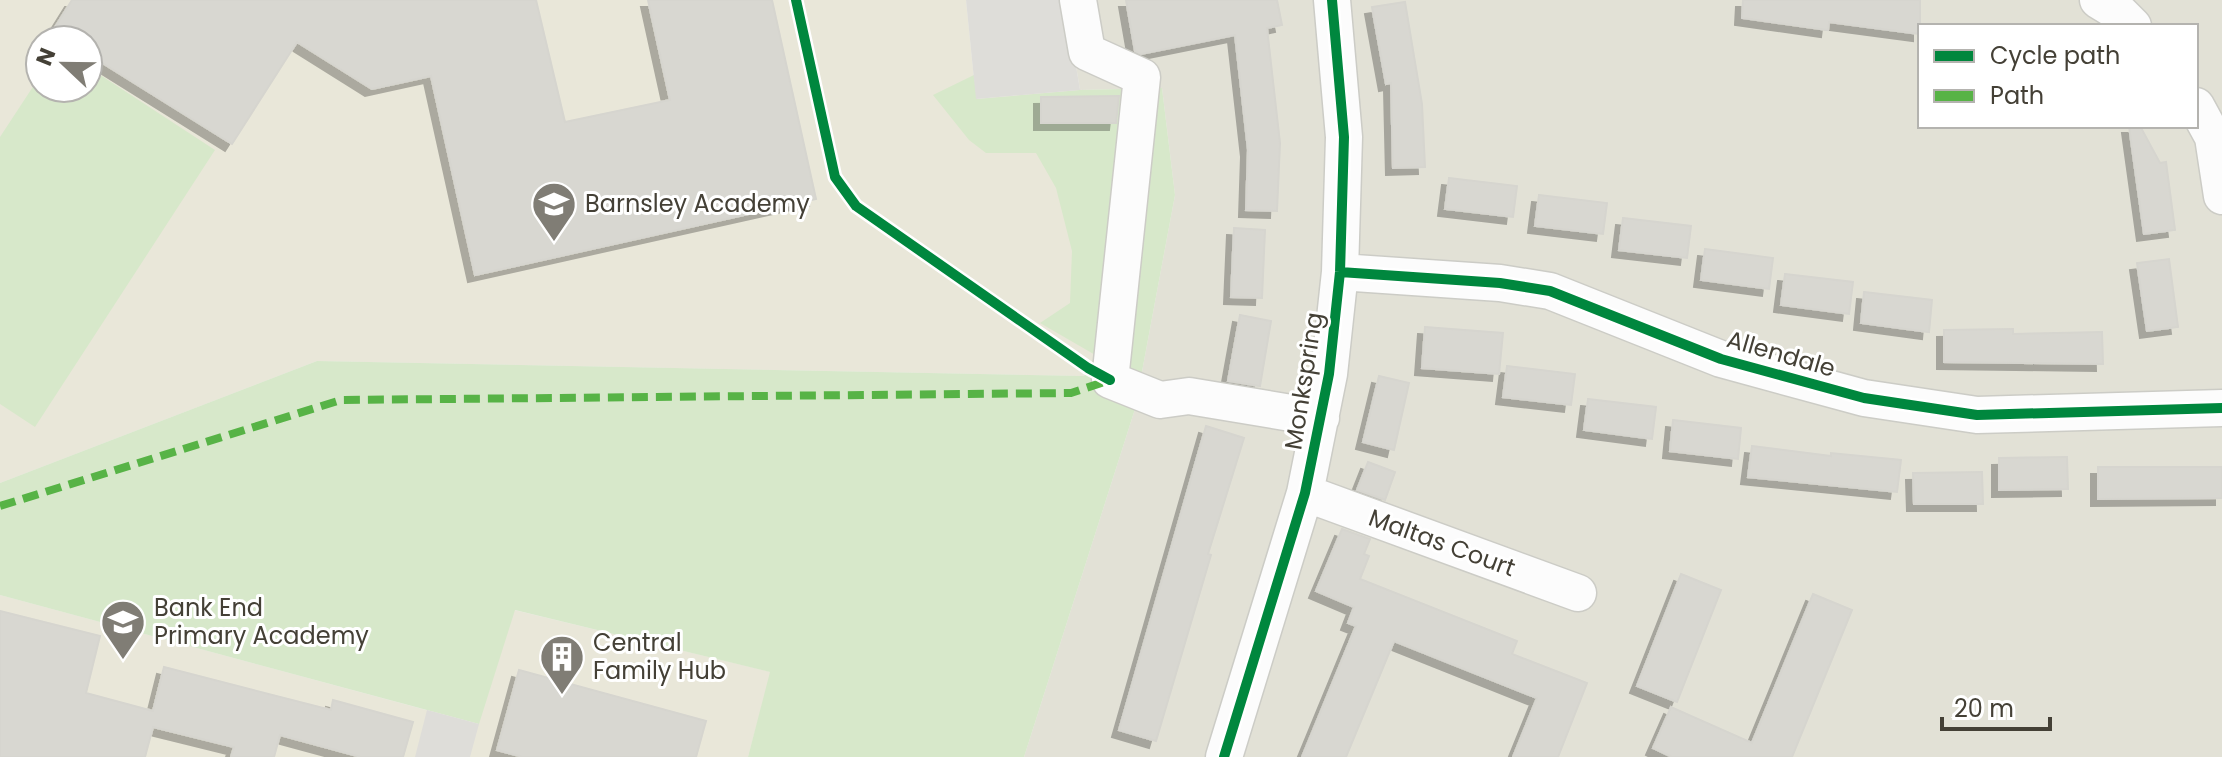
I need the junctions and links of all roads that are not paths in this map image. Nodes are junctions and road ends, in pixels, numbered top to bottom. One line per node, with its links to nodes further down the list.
1 (1078, 0): 9 (street)
2 (1332, 0): 7 (street, Monkspring)
3 (2098, 0): 4 (street)
4 (2131, 24)
5 (2198, 110): 6 (street)
6 (2222, 196)
7 (1340, 272): 8 (street, Allendale); 9 (street, Monkspring)
8 (2222, 408)
9 (1321, 418): 10 (street, Monkspring)
10 (1305, 493): 11 (street, Maltas Court); 12 (street, Monkspring)
11 (1578, 593)
12 (1224, 757)

